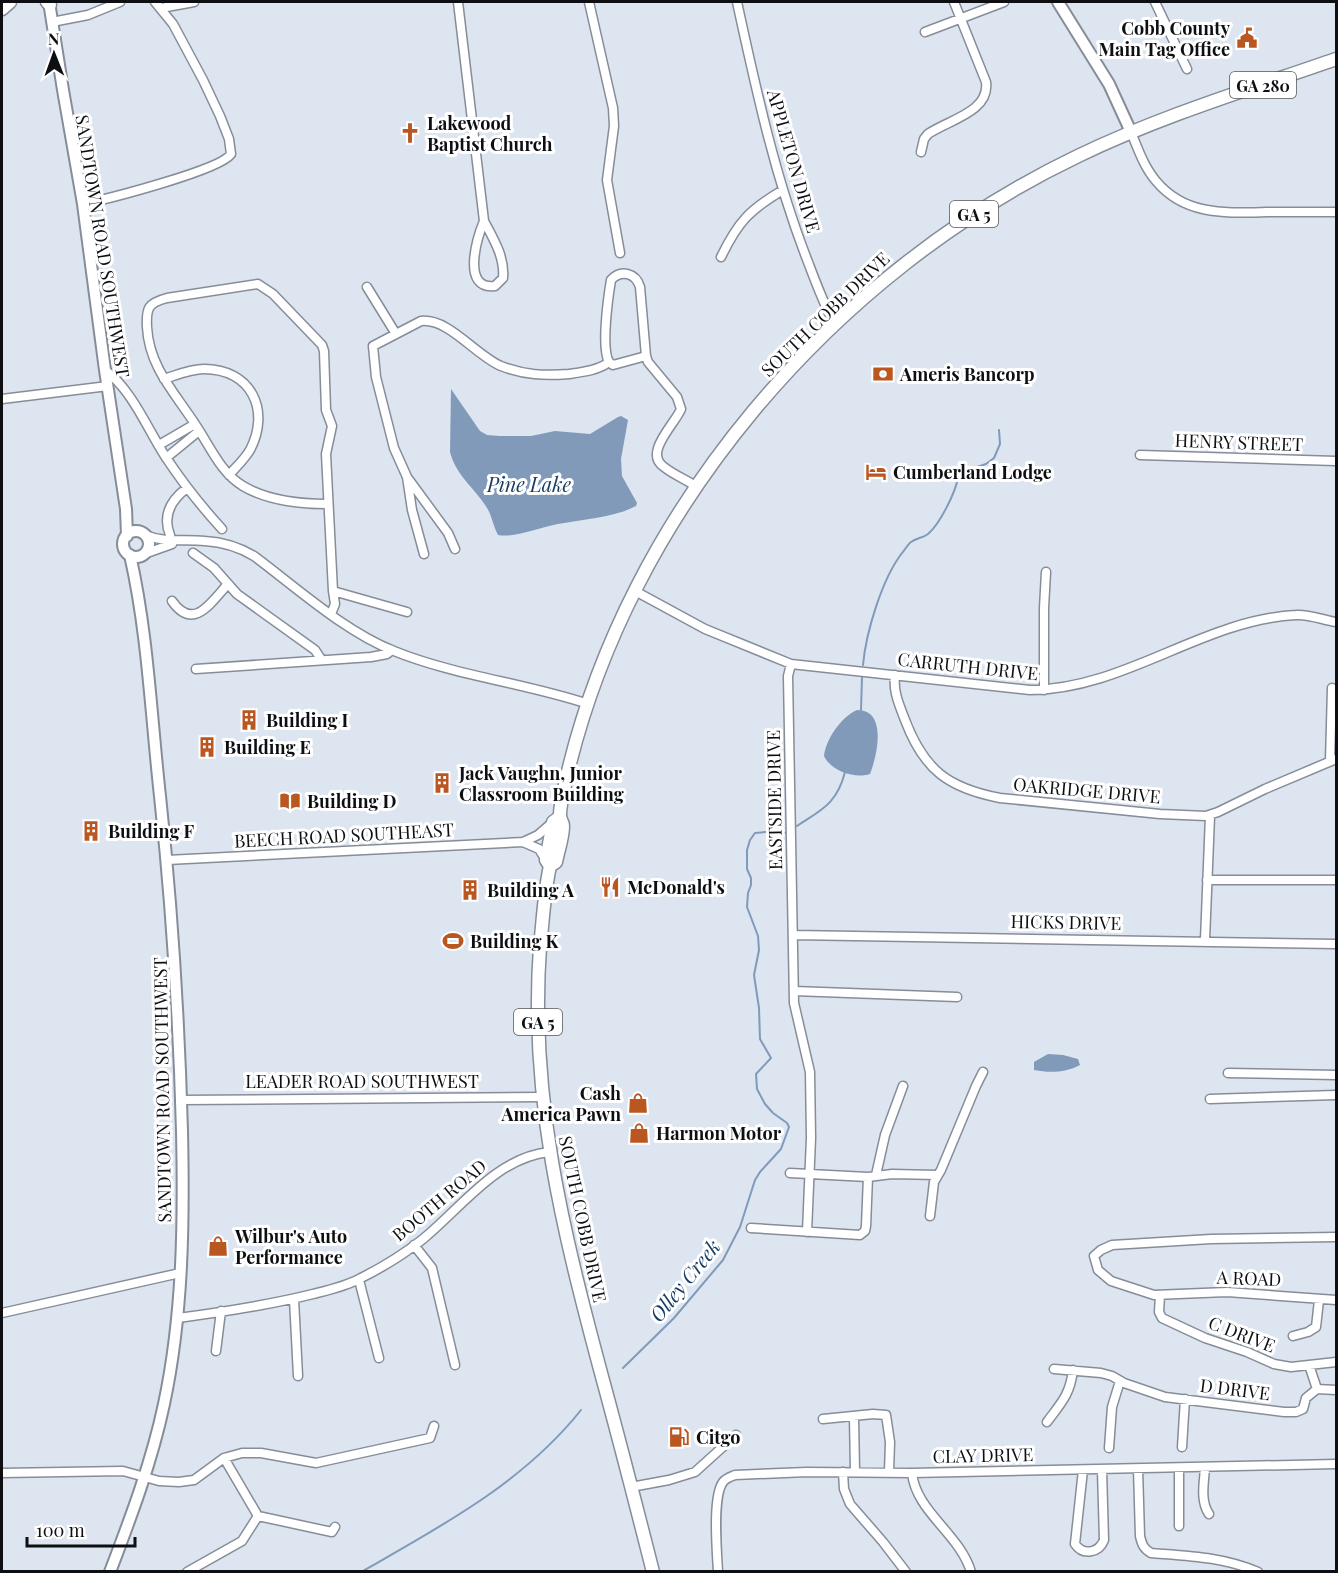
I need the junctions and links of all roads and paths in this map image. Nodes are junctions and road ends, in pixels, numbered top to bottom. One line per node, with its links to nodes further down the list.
1 (10, 2): 13 (main road)
2 (120, 2): 15 (street)
3 (194, 2): 12 (street)
4 (458, 2): 24 (street)
5 (589, 2): 25 (street)
6 (737, 2): 21 (street, APPLETON DRIVE)
7 (954, 2): 14 (street)
8 (1004, 2): 14 (street)
9 (1058, 2): 19 (street)
10 (1155, 2): 18 (street)
11 (49, 3): 15 (street, SANDTOWN ROAD SOUTHWEST)
12 (158, 5): 22 (street)
13 (2, 9)
14 (961, 19): 16 (street); 20 (street)
15 (52, 22): 22 (street, SANDTOWN ROAD SOUTHWEST)
16 (925, 32)
17 (1336, 59): 19 (main road, SOUTH COBB DRIVE / GA 280)
18 (1187, 69)
19 (1131, 132): 23 (street); 28 (main road, SOUTH COBB DRIVE / GA 5)
20 (921, 152)
21 (783, 190): 26 (street); 28 (street, APPLETON DRIVE)
22 (83, 204): 32 (street, SANDTOWN ROAD SOUTHWEST)
23 (1336, 212)
24 (484, 221): 24 (street)
25 (620, 253)
26 (721, 257)
27 (367, 287): 29 (street)
28 (835, 325): 43 (main road, SOUTH COBB DRIVE / GA 5)
29 (396, 334): 31 (street); 42 (street)
30 (646, 356): 31 (street); 31 (street); 43 (street)
31 (609, 362)
32 (105, 370): 34 (street, SANDTOWN ROAD SOUTHWEST); 37 (street)
33 (164, 379): 36 (street); 41 (street); 46 (street)
34 (108, 386): 35 (street); 45 (street, SANDTOWN ROAD SOUTHWEST)
35 (2, 399)
36 (197, 427): 37 (street); 39 (street); 41 (street)
37 (159, 445): 39 (street)
38 (1140, 455): 40 (street, HENRY STREET)
39 (166, 458): 44 (street)
40 (1336, 461)
41 (229, 475): 46 (street)
42 (407, 477): 52 (street); 54 (street)
43 (697, 487): 59 (main road, SOUTH COBB DRIVE / GA 5)
44 (187, 488): 47 (street); 49 (street)
45 (124, 495): 48 (street, SANDTOWN ROAD SOUTHWEST); 50 (street, SANDTOWN ROAD SOUTHWEST)
46 (327, 504): 58 (street)
47 (222, 529)
48 (143, 534): 50 (street); 51 (street); 55 (street)
49 (170, 535)
50 (127, 536): 55 (street)
51 (181, 542): 55 (street); 62 (street)
52 (455, 549)
53 (193, 553): 57 (street)
54 (424, 554)
55 (138, 555): 76 (street, SANDTOWN ROAD SOUTHWEST)
56 (1047, 572): 70 (street)
57 (227, 585): 60 (street); 65 (street)
58 (333, 591): 61 (street); 62 (street)
59 (636, 591): 66 (street, CARRUTH DRIVE); 71 (main road, SOUTH COBB DRIVE / GA 5)
60 (172, 601)
61 (408, 612)
62 (331, 614): 64 (street)
63 (1336, 622): 70 (street, CARRUTH DRIVE)
64 (392, 650): 65 (street); 71 (street)
65 (321, 659): 67 (street)
66 (791, 664): 68 (street, CARRUTH DRIVE); 80 (street, EASTSIDE DRIVE)
67 (196, 669)
68 (895, 675): 70 (street, CARRUTH DRIVE); 73 (street, OAKRIDGE DRIVE)
69 (1332, 688): 72 (street)
70 (1044, 690)
71 (588, 704): 74 (main road, SOUTH COBB DRIVE / GA 5)
72 (1333, 760): 73 (street, OAKRIDGE DRIVE)
73 (1210, 816): 78 (street)
74 (556, 820): 75 (street, BEECH ROAD SOUTHEAST); 77 (main road, SOUTH COBB DRIVE / GA 5)
75 (523, 842): 76 (street, BEECH ROAD SOUTHEAST); 77 (street)
76 (167, 860): 92 (street, SANDTOWN ROAD SOUTHWEST)
77 (548, 863): 90 (main road, SOUTH COBB DRIVE / GA 5)
78 (1207, 880): 79 (street); 81 (street)
79 (1336, 880)
80 (794, 935): 81 (street, HICKS DRIVE); 83 (street, EASTSIDE DRIVE)
81 (1205, 940): 82 (street, HICKS DRIVE)
82 (1336, 944)
83 (794, 991): 84 (street); 95 (street, EASTSIDE DRIVE)
84 (957, 997)
85 (983, 1072): 96 (street)
86 (1228, 1073): 87 (street)
87 (1336, 1075)
88 (903, 1086): 97 (street)
89 (1336, 1095): 91 (street)
90 (542, 1097): 92 (street, LEADER ROAD SOUTHWEST); 93 (main road, SOUTH COBB DRIVE / GA 5)
91 (1210, 1099)
92 (181, 1100): 103 (street, SANDTOWN ROAD SOUTHWEST)
93 (549, 1152): 102 (street, BOOTH ROAD); 145 (main road, SOUTH COBB DRIVE / GA 5)
94 (790, 1173): 95 (street)
95 (810, 1174): 97 (street); 100 (street, EASTSIDE DRIVE)
96 (937, 1175): 97 (street); 98 (street)
97 (872, 1176): 100 (street)
98 (930, 1216)
99 (751, 1228): 100 (street)
100 (807, 1232)
101 (1336, 1237): 105 (street, A ROAD)
102 (414, 1245): 104 (street, BOOTH ROAD); 116 (street)
103 (180, 1273): 110 (street); 111 (street, SANDTOWN ROAD SOUTHWEST)
104 (358, 1280): 106 (street, BOOTH ROAD); 114 (street)
105 (1160, 1295): 107 (street, A ROAD); 117 (street, C DRIVE)
106 (294, 1299): 109 (street, BOOTH ROAD); 120 (street)
107 (1319, 1300): 108 (street, A ROAD); 112 (street)
108 (1336, 1300)
109 (221, 1311): 111 (street, BOOTH ROAD); 113 (street)
110 (2, 1313)
111 (178, 1318): 144 (street, SANDTOWN ROAD SOUTHWEST)
112 (1293, 1336)
113 (216, 1351)
114 (379, 1358)
115 (1336, 1362): 117 (street, C DRIVE)
116 (455, 1365)
117 (1309, 1365): 122 (street)
118 (1054, 1369): 119 (street, D DRIVE)
119 (1073, 1370): 121 (street, D DRIVE); 127 (street)
120 (298, 1376)
121 (1120, 1381): 124 (street, D DRIVE); 130 (street)
122 (1317, 1389): 123 (street); 124 (street, D DRIVE)
123 (1336, 1390)
124 (1185, 1400): 131 (street)
125 (854, 1417): 126 (street); 140 (street); 141 (street)
126 (823, 1419)
127 (1047, 1422)
128 (434, 1426): 132 (street)
129 (736, 1435): 145 (street)
130 (1109, 1448)
131 (1182, 1448)
132 (224, 1458): 144 (street); 147 (street)
133 (1336, 1464): 135 (street, CLAY DRIVE)
134 (1179, 1468): 135 (street, CLAY DRIVE); 136 (street, CLAY DRIVE); 148 (street)
135 (1205, 1468): 146 (street)
136 (1138, 1469): 138 (street, CLAY DRIVE); 156 (street)
137 (1083, 1470): 138 (street, CLAY DRIVE); 138 (street); 143 (street, CLAY DRIVE)
138 (1102, 1470)
139 (843, 1472): 140 (street, CLAY DRIVE); 153 (street, CLAY DRIVE); 154 (street)
140 (855, 1472): 141 (street, CLAY DRIVE)
141 (889, 1472): 143 (street, CLAY DRIVE)
142 (2, 1473): 144 (street)
143 (912, 1473): 155 (street)
144 (144, 1477): 150 (street, SANDTOWN ROAD SOUTHWEST)
145 (631, 1487): 152 (main road, SOUTH COBB DRIVE / GA 5)
146 (1209, 1514)
147 (258, 1516): 149 (street); 151 (street)
148 (1179, 1526)
149 (335, 1527)
150 (110, 1572)
151 (187, 1572)
152 (653, 1572)
153 (718, 1572)
154 (906, 1572)
155 (971, 1572)
156 (1258, 1572)

